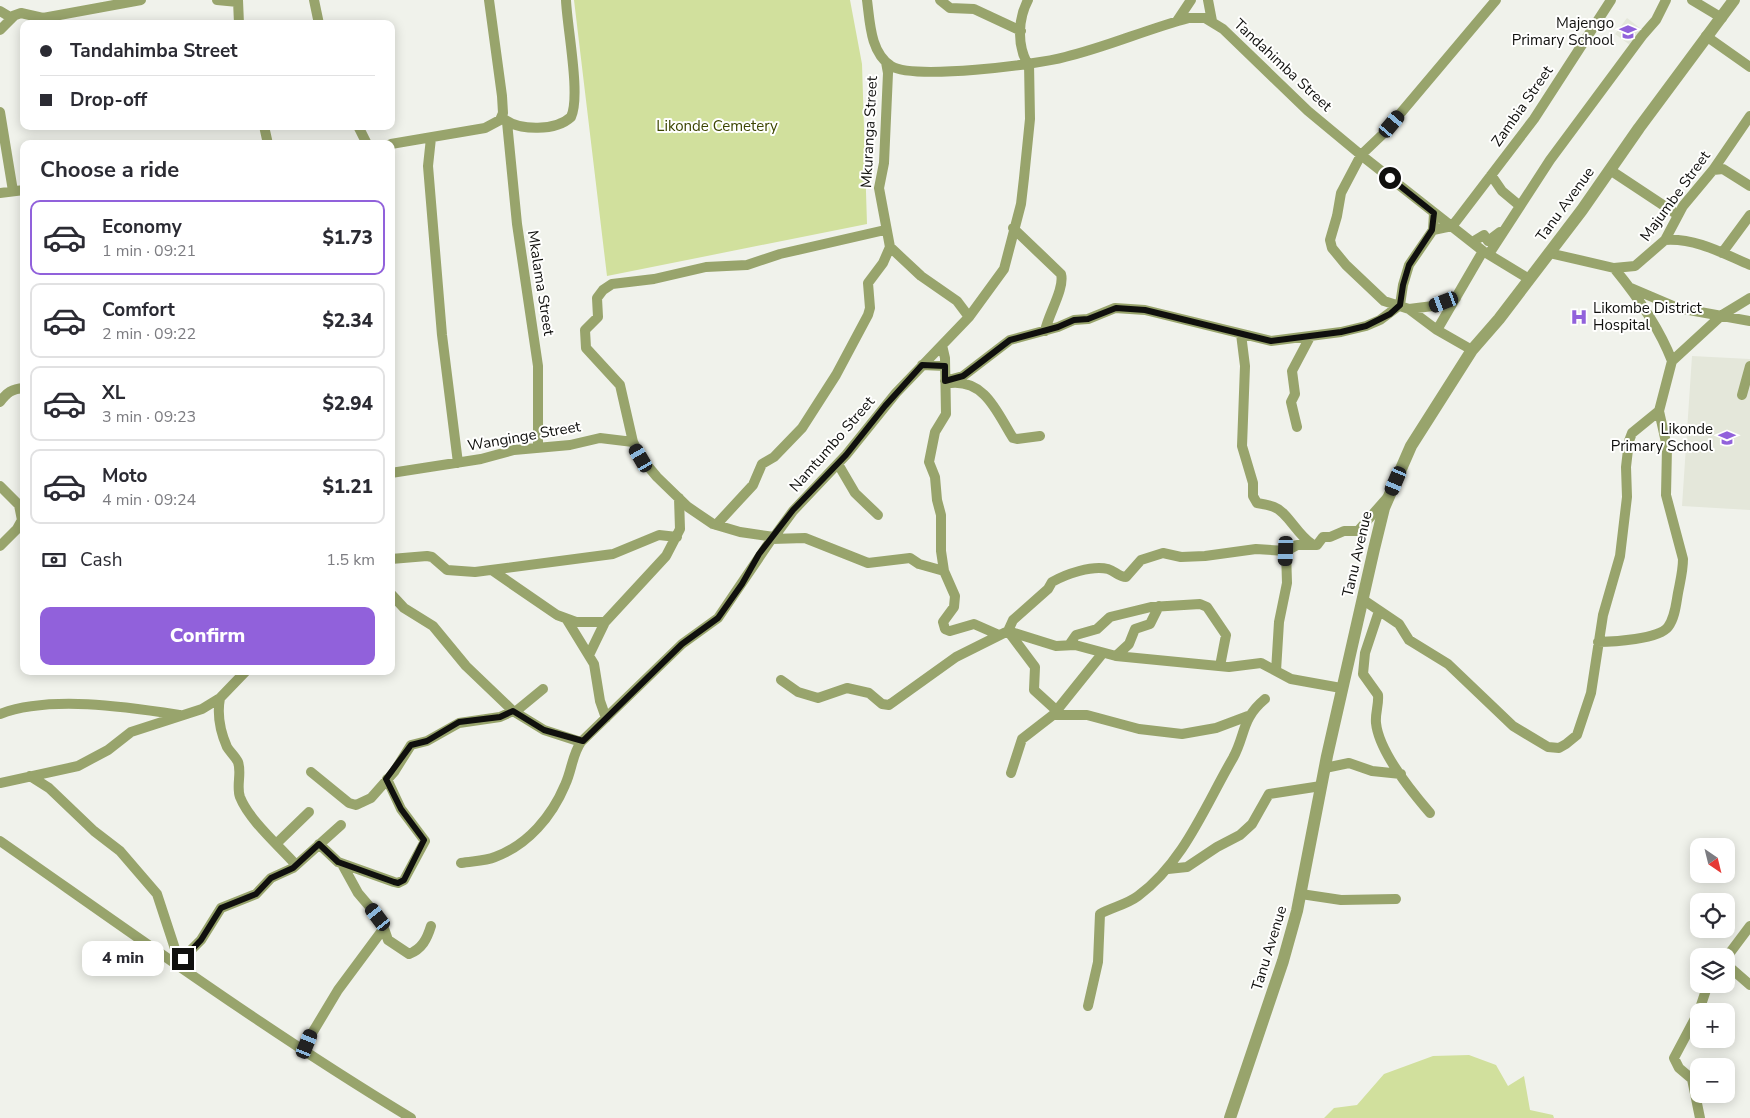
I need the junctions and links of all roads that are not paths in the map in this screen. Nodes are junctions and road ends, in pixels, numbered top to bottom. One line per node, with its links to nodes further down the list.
1 (141, 0): 18 (street)
2 (217, 0): 16 (street)
3 (314, 0): 21 (street)
4 (489, 0): 32 (street, Mkalama Street)
5 (566, 0): 32 (street)
6 (867, 0): 27 (street)
7 (940, 0): 25 (street)
8 (1028, 0): 25 (street, Namtumbo Street)
9 (1191, 0): 23 (street)
10 (1208, 0): 22 (street)
11 (1496, 0): 35 (street)
12 (1611, 0): 40 (street, Zambia Street)
13 (1666, 0): 44 (street)
14 (1692, 0): 19 (street)
15 (1734, 0): 19 (street, Tanu Avenue)
16 (238, 1): 20 (street)
17 (0, 11): 18 (street)
18 (14, 16): 24 (street)
19 (1722, 18): 26 (street, Tanu Avenue)
20 (239, 20)
21 (318, 20)
22 (1212, 20): 23 (street, Tandahimba Street); 35 (street, Tandahimba Street)
23 (1177, 21): 28 (street, Tandahimba Street)
24 (0, 30)
25 (1021, 31): 28 (street, Namtumbo Street)
26 (1706, 36): 29 (street); 38 (street, Tanu Avenue)
27 (886, 62): 28 (street, Tandahimba Street); 51 (street, Mkuranga Street)
28 (1028, 63): 49 (street, Namtumbo Street)
29 (1750, 67)
30 (0, 112): 42 (street)
31 (1750, 116): 36 (street, Majumbe Street)
32 (504, 120): 33 (street); 87 (street, Mkalama Street)
33 (431, 138): 34 (street); 88 (street)
34 (395, 143)
35 (1361, 155): 45 (street, Tandahimba Street); 65 (street)
36 (1722, 157): 37 (street); 39 (street, Majumbe Street)
37 (1723, 168): 39 (street); 41 (street)
38 (1610, 170): 46 (street); 57 (street, Tanu Avenue)
39 (1713, 170): 46 (street, Majumbe Street)
40 (1491, 175): 44 (street); 48 (street, Zambia Street)
41 (1750, 186)
42 (18, 190): 43 (street)
43 (0, 193)
44 (1520, 206): 50 (street)
45 (1434, 213): 48 (street, Tandahimba Street); 52 (street)
46 (1678, 214): 53 (street, Majumbe Street)
47 (1750, 215): 58 (street)
48 (1452, 226): 52 (street); 54 (street, Tandahimba Street)
49 (1013, 228): 67 (street, Namtumbo Street); 70 (street)
50 (1505, 228): 54 (street); 56 (street)
51 (886, 230): 55 (street, Mkuranga Street); 86 (street)
52 (1432, 230): 65 (street)
53 (1665, 240): 58 (street); 60 (street, Majumbe Street)
54 (1474, 242): 56 (street, Tandahimba Street)
55 (890, 247): 67 (street); 97 (street)
56 (1486, 252): 61 (street, Tandahimba Street); 63 (street)
57 (1549, 253): 60 (street, Majumbe Street); 61 (street, Tanu Avenue)
58 (1722, 253): 59 (street)
59 (1750, 265)
60 (1614, 268): 62 (street)
61 (1528, 279): 74 (street, Tanu Avenue)
62 (1631, 288): 66 (street); 75 (street)
63 (1456, 298): 65 (street); 69 (street)
64 (1750, 298): 66 (street)
65 (1405, 307): 69 (street); 72 (street)
66 (1722, 315): 68 (street); 75 (street)
67 (969, 317): 73 (street, Namtumbo Street)
68 (1750, 321)
69 (1437, 330): 74 (street)
70 (1044, 331): 71 (street); 79 (street)
71 (1241, 334): 72 (street); 100 (street)
72 (1310, 337): 84 (street)
73 (942, 345): 76 (street, Namtumbo Street); 77 (street)
74 (1472, 350): 92 (street, Tanu Avenue)
75 (1672, 361): 83 (street)
76 (922, 365): 77 (street); 89 (street, Namtumbo Street)
77 (945, 366): 79 (street)
78 (1750, 366): 81 (street)
79 (945, 382): 85 (street); 105 (street)
80 (20, 388): 82 (street)
81 (1742, 395)
82 (2, 396)
83 (1659, 411): 113 (street); 113 (street)
84 (1297, 427)
85 (1040, 436)
86 (633, 442): 87 (street, Wanginge Street); 93 (street)
87 (538, 448): 88 (street, Wanginge Street)
88 (458, 463): 90 (street, Wanginge Street)
89 (838, 464): 95 (street); 99 (street, Namtumbo Street)
90 (395, 472)
91 (0, 486): 94 (street)
92 (1390, 495): 100 (street); 107 (street, Tanu Avenue)
93 (679, 498): 97 (street); 98 (street)
94 (20, 512)
95 (878, 515)
96 (20, 524): 101 (street)
97 (716, 525): 99 (street)
98 (677, 537): 104 (street); 111 (street)
99 (773, 538): 105 (street); 131 (street, Namtumbo Street)
100 (1312, 544): 102 (street)
101 (0, 546)
102 (1286, 551): 112 (street); 119 (street)
103 (395, 559): 104 (street)
104 (493, 571): 110 (street)
105 (944, 571): 112 (street)
106 (395, 598): 126 (street)
107 (1362, 600): 109 (street); 122 (street, Tanu Avenue)
108 (1159, 606): 114 (street); 117 (street); 118 (street)
109 (1379, 611): 113 (street); 136 (street)
110 (567, 620): 111 (street); 116 (street)
111 (604, 622): 116 (street)
112 (1004, 633): 114 (street); 121 (street); 127 (street)
113 (1598, 642)
114 (1069, 645): 115 (street)
115 (1102, 654): 117 (street); 127 (street)
116 (589, 655): 131 (street)
117 (1116, 656): 118 (street)
118 (1220, 666): 119 (street)
119 (1276, 671): 122 (street)
120 (242, 675): 124 (street)
121 (781, 680)
122 (1342, 688): 133 (street, Tanu Avenue)
123 (543, 689): 126 (street)
124 (220, 698): 129 (street); 145 (street)
125 (1265, 698): 130 (street)
126 (514, 712): 132 (street); 138 (street)
127 (1054, 712): 130 (street); 135 (street)
128 (0, 714): 129 (street)
129 (183, 715): 137 (street)
130 (1248, 716): 150 (street)
131 (606, 718): 132 (street, Namtumbo Street)
132 (581, 742): 147 (street)
133 (1325, 768): 136 (street); 140 (street, Tanu Avenue)
134 (311, 772): 138 (street)
135 (1011, 773)
136 (1401, 774): 142 (street)
137 (30, 776): 139 (street); 157 (street)
138 (386, 779): 148 (street)
139 (0, 783)
140 (1321, 786): 150 (street); 151 (street, Tanu Avenue)
141 (310, 812): 145 (street)
142 (1430, 813)
143 (341, 825): 146 (street)
144 (0, 842): 157 (street)
145 (277, 843): 149 (street)
146 (319, 844): 148 (street); 149 (street)
147 (461, 863)
148 (342, 864): 155 (street)
149 (296, 865): 157 (street)
150 (1168, 869): 160 (street)
151 (1301, 894): 152 (street); 164 (street, Tanu Avenue)
152 (1396, 899)
153 (431, 926): 155 (street)
154 (1750, 926): 156 (street)
155 (384, 928): 162 (street)
156 (1734, 948)
157 (178, 964): 162 (street)
158 (1735, 972): 159 (street)
159 (1750, 985)
160 (1088, 1006)
161 (1690, 1028): 165 (street)
162 (302, 1050): 163 (street)
163 (412, 1118)
164 (1230, 1118)
165 (1700, 1118)

